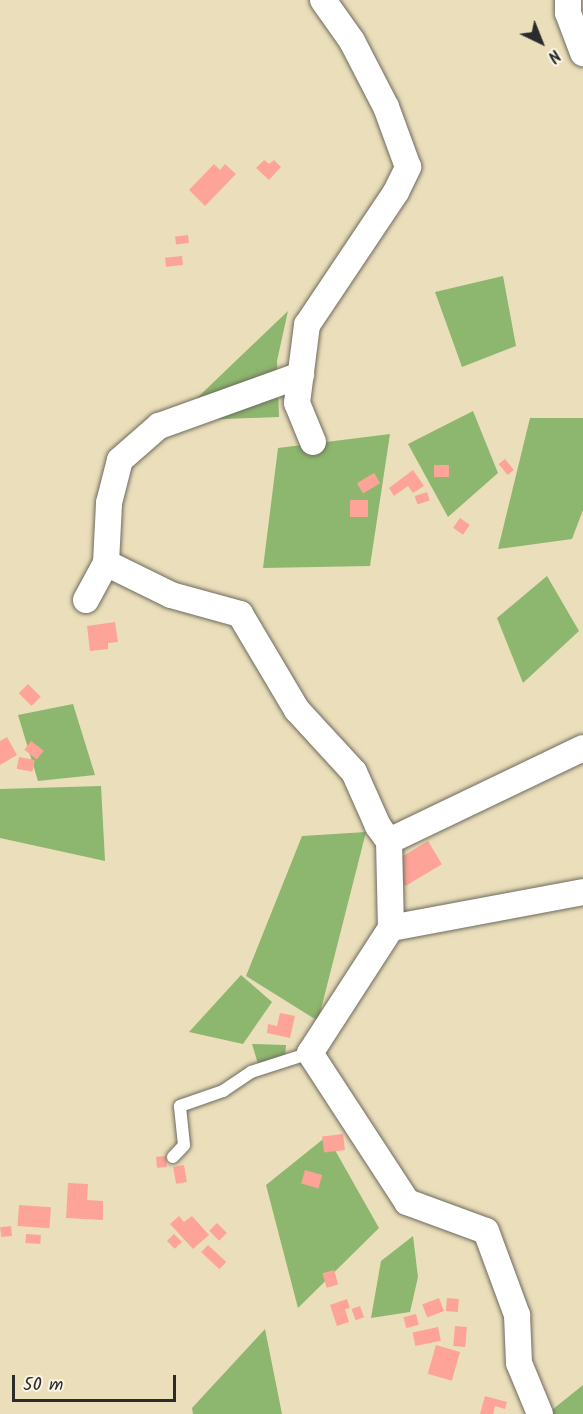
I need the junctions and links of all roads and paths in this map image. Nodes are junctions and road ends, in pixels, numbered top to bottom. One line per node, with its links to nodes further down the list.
1 (323, 0): 4 (street)
2 (568, 0): 3 (street)
3 (583, 53)
4 (301, 375): 5 (street); 6 (street)
5 (313, 442)
6 (106, 563): 7 (street); 9 (street)
7 (86, 600)
8 (583, 748): 9 (street)
9 (389, 841): 11 (street)
10 (583, 892): 11 (street)
11 (391, 928): 12 (street)
12 (310, 1053): 13 (lane); 14 (street)
13 (173, 1157)
14 (540, 1414)

